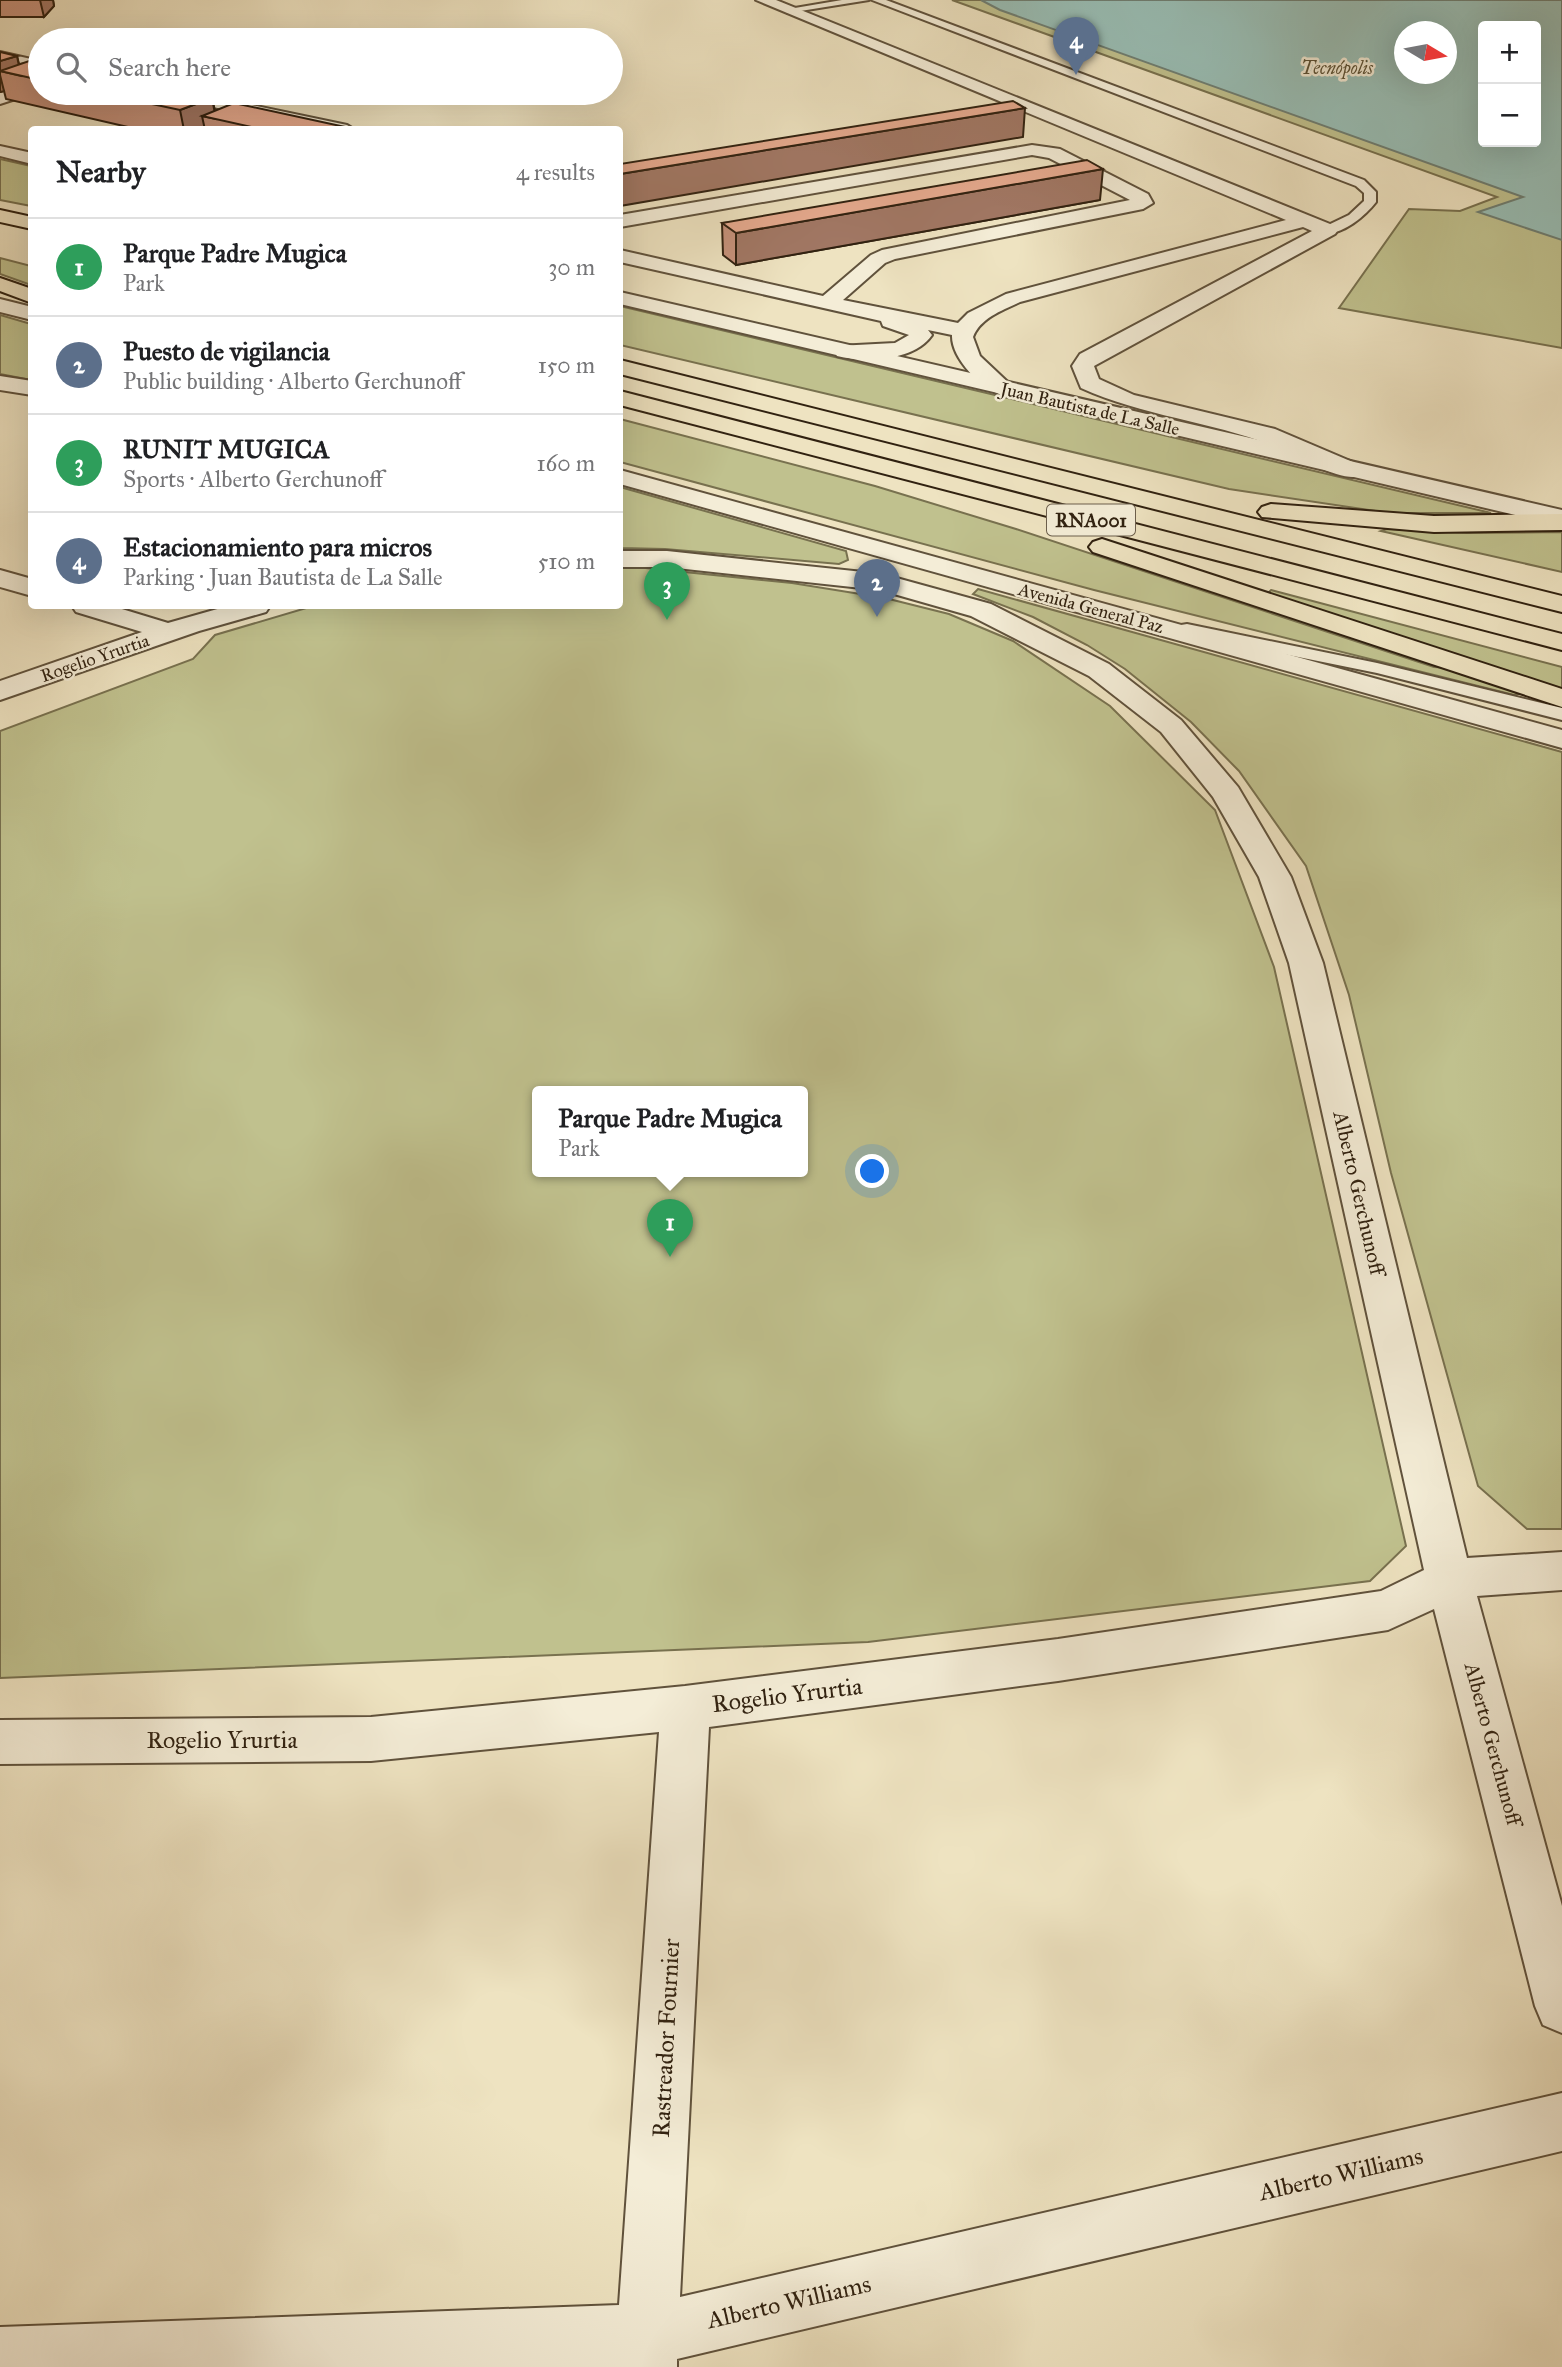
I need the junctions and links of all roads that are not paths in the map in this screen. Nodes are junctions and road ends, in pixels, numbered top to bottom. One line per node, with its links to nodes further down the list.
1 (763, 0): 4 (street)
2 (864, 0): 4 (lane)
3 (877, 0): 19 (lane)
4 (788, 10): 17 (street)
5 (0, 57): 6 (street)
6 (28, 63)
7 (28, 89): 8 (street)
8 (0, 99)
9 (230, 105): 10 (street)
10 (270, 113): 11 (street); 12 (street)
11 (239, 125)
12 (329, 126)
13 (0, 151): 14 (street)
14 (28, 158)
15 (0, 216): 18 (highway)
16 (623, 220): 24 (street)
17 (1303, 221): 19 (street); 28 (street)
18 (28, 222)
19 (1328, 230): 36 (street)
20 (623, 257): 24 (street)
21 (0, 284): 22 (highway)
22 (28, 295)
23 (623, 299): 29 (street, Juan Bautista de La Salle)
24 (828, 302): 26 (street)
25 (0, 305): 27 (street)
26 (863, 311): 28 (street); 29 (street)
27 (28, 313)
28 (962, 330): 33 (street)
29 (845, 351): 33 (street, Juan Bautista de La Salle)
30 (623, 368): 38 (highway, RNA001)
31 (0, 383): 32 (street)
32 (28, 387)
33 (1003, 388): 36 (street, Juan Bautista de La Salle)
34 (623, 399): 35 (highway, RNA001)
35 (836, 454): 51 (highway, RNA001); 53 (highway)
36 (1355, 472): 39 (street, Juan Bautista de La Salle)
37 (623, 478): 41 (street, Avenida General Paz)
38 (1160, 503): 39 (highway); 44 (highway); 46 (highway, RNA001)
39 (1562, 520)
40 (623, 559): 43 (street, Alberto Gerchunoff)
41 (912, 559): 43 (street); 49 (street, Avenida General Paz)
42 (0, 578): 45 (street)
43 (882, 582): 57 (street, Alberto Gerchunoff)
44 (1562, 582)
45 (28, 587)
46 (1562, 604)
47 (106, 609): 50 (street)
48 (242, 609): 50 (street)
49 (1101, 611): 54 (lane); 55 (street, Avenida General Paz)
50 (187, 621): 52 (street, Rogelio Yrurtia)
51 (1562, 642)
52 (0, 691)
53 (1562, 698)
54 (1562, 714)
55 (1562, 739)
56 (1562, 1571): 57 (street, Rogelio Yrurtia)
57 (1449, 1579): 58 (street, Rogelio Yrurtia); 60 (street, Alberto Gerchunoff)
58 (685, 1708): 59 (street, Rogelio Yrurtia); 62 (street, Rastreador Fournier)
59 (0, 1742)
60 (1562, 2006)
61 (1562, 2122): 62 (street, Alberto Williams)
62 (647, 2351): 63 (street, Alberto Williams)
63 (0, 2358)

